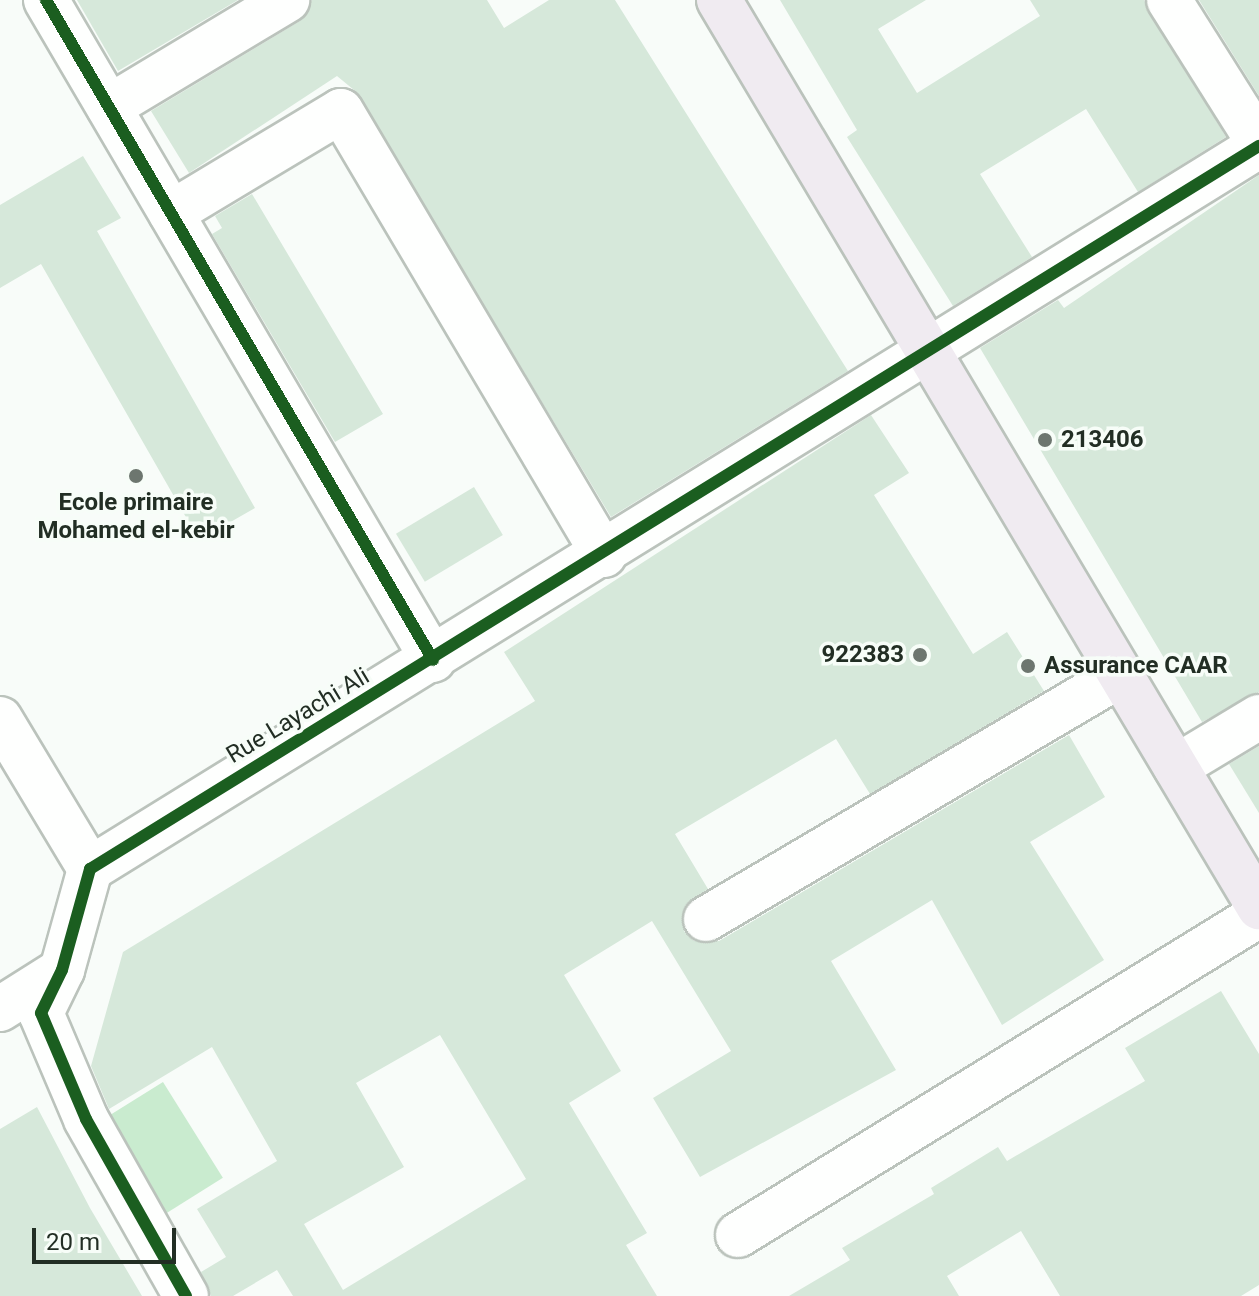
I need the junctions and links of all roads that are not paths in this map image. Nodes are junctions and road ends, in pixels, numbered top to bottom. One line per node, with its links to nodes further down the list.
1 (46, 0): 5 (street)
2 (287, 0): 5 (street)
3 (719, 0): 8 (highway)
4 (1169, 0): 6 (street)
5 (109, 107): 7 (street)
6 (1259, 145): 8 (street, Rue Layachi Ali)
7 (171, 213): 9 (street); 10 (street)
8 (930, 355): 9 (street, Rue Layachi Ali); 11 (highway)
9 (604, 555): 10 (street, Rue Layachi Ali)
10 (433, 660): 15 (street, Rue Layachi Ali)
11 (1121, 675): 14 (highway); 18 (street)
12 (1259, 717): 14 (street)
13 (0, 719): 15 (street)
14 (1176, 767): 16 (highway)
15 (90, 869): 19 (street)
16 (1259, 907)
17 (1259, 915): 21 (street)
18 (706, 919)
19 (62, 970): 20 (street); 22 (street)
20 (0, 1009)
21 (738, 1235)
22 (186, 1296)

